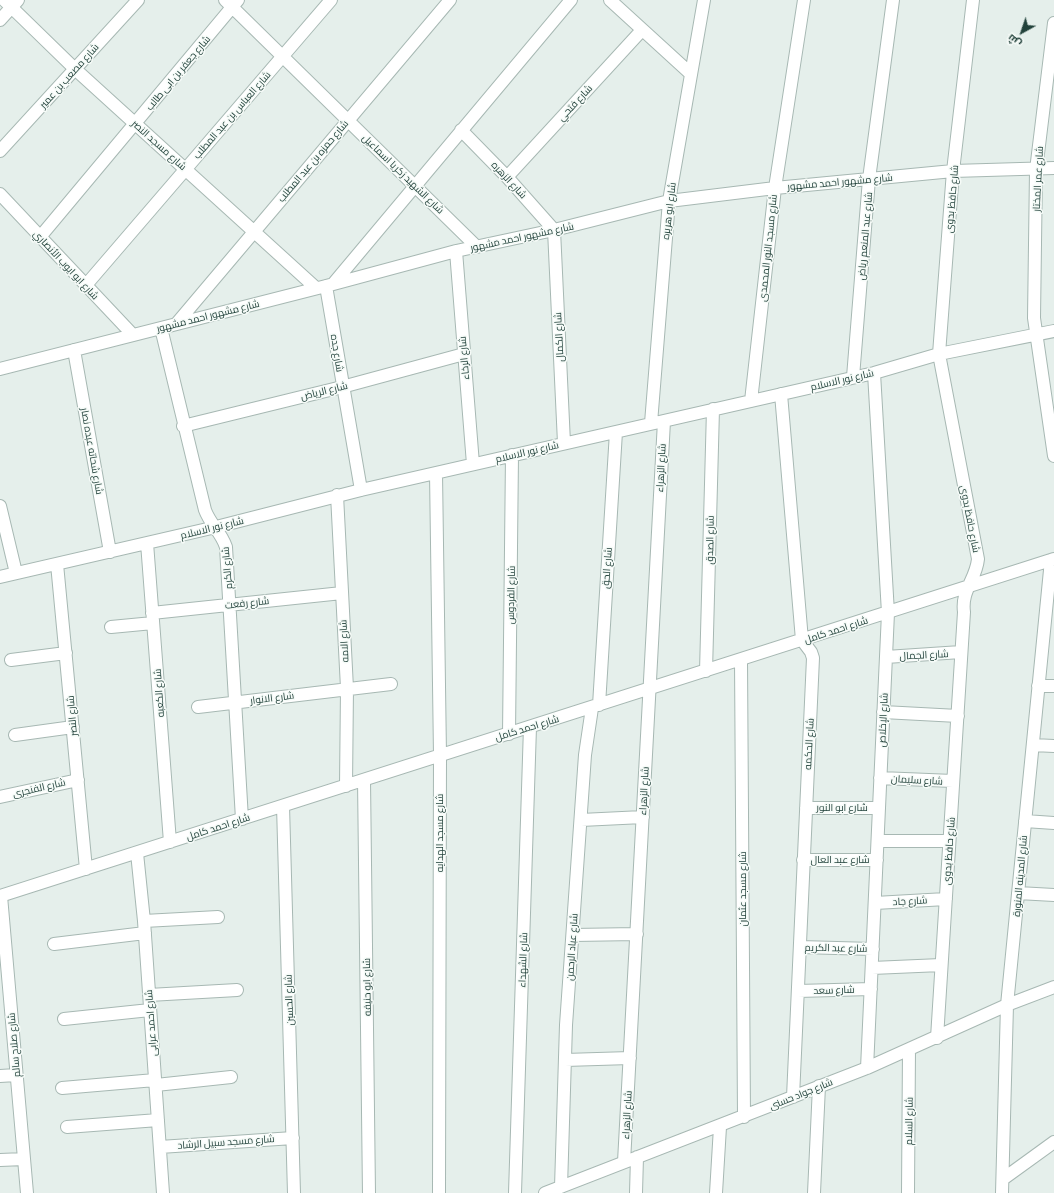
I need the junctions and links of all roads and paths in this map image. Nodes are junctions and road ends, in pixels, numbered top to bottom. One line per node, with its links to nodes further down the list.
1 (138, 0): 16 (street, شارع مصعب بن عمير)
2 (331, 0): 15 (street, شارع العباس بن عبد المطلب)
3 (450, 0): 18 (street, شارع حمزه بن عبد المطلب)
4 (570, 0): 20 (street)
5 (610, 0): 14 (street)
6 (704, 0): 17 (street, شارع ابو هريره)
7 (804, 0): 29 (street, شارع مسجد النور المحمدى)
8 (893, 0): 27 (street, شارع عبد المنعم رياض)
9 (973, 0): 25 (street, شارع حافظ بدوى)
10 (11, 2): 12 (street); 16 (street, شارع مسجد النصر)
11 (232, 2): 15 (street, شارع الشهيد زكريا اسماعيل); 19 (street, شارع جعفر بن ابى طالب)
12 (0, 20)
13 (1054, 23): 24 (street, شارع عمر المختار)
14 (642, 30): 17 (street); 26 (street, شارع فتحي)
15 (282, 56): 18 (street, شارع الشهيد زكريا اسماعيل); 23 (street, شارع العباس بن عبد المطلب)
16 (75, 69): 19 (street, شارع مسجد النصر); 21 (street, شارع مصعب بن عمير)
17 (691, 74): 31 (street, شارع ابو هريره)
18 (348, 120): 28 (street, شارع الشهيد زكريا اسماعيل); 33 (street, شارع حمزه بن عبد المطلب)
19 (135, 124): 23 (street, شارع مسجد النصر); 34 (street, شارع جعفر بن ابى طالب)
20 (461, 130): 26 (street, شارع الزهره); 28 (street)
21 (0, 151)
22 (1054, 168): 24 (street, شارع مشهور احمد مشهور)
23 (186, 169): 33 (street, شارع مسجد النصر); 37 (street, شارع العباس بن عبد المطلب)
24 (1036, 170): 25 (street, شارع مشهور احمد مشهور); 42 (street, شارع عمر المختار)
25 (954, 171): 27 (street, شارع مشهور احمد مشهور); 46 (street, شارع حافظ بدوى)
26 (507, 177): 32 (street, شارع الزهره)
27 (869, 179): 29 (street, شارع مشهور احمد مشهور); 49 (street, شارع عبد المنعم رياض)
28 (415, 186): 35 (street, شارع الشهيد زكريا اسماعيل); 38 (street)
29 (775, 188): 31 (street, شارع مشهور احمد مشهور); 53 (street, شارع مسجد النور المحمدى)
30 (0, 194): 34 (street, شارع ابو ايوب الأنصاري)
31 (669, 201): 32 (street, شارع مشهور احمد مشهور); 56 (street, شارع ابو هريره)
32 (554, 230): 35 (street, شارع مشهور احمد مشهور); 59 (street, شارع الكمال)
33 (254, 231): 38 (street, شارع مسجد النصر); 39 (street, شارع حمزه بن عبد المطلب)
34 (40, 237): 37 (street, شارع ابو ايوب الأنصاري)
35 (477, 247): 36 (street, شارع مشهور احمد مشهور)
36 (456, 251): 38 (street, شارع مشهور احمد مشهور); 45 (street, شارع الرخاء)
37 (86, 285): 43 (street, شارع ابو ايوب الأنصاري)
38 (325, 286): 39 (street, شارع مشهور احمد مشهور); 51 (street, شارع جده)
39 (177, 323): 40 (street, شارع مشهور احمد مشهور)
40 (160, 328): 43 (street, شارع مشهور احمد مشهور); 57 (street, شارع الكرم)
41 (1054, 331): 42 (street, شارع نور الاسلام)
42 (1038, 334): 46 (street, شارع نور الاسلام); 50 (street, شارع عمر المختار)
43 (132, 335): 44 (street, شارع مشهور احمد مشهور)
44 (74, 350): 47 (street, شارع مشهور احمد مشهور); 69 (street, شارع شحاته عبده نصار)
45 (464, 354): 51 (street, شارع الرياض); 62 (street, شارع الرخاء)
46 (939, 354): 48 (street, شارع نور الاسلام); 74 (street, شارع حافظ بدوى)
47 (0, 369)
48 (874, 373): 49 (street, شارع نور الاسلام); 77 (street, شارع الإخلاص)
49 (853, 378): 52 (street, شارع نور الاسلام)
50 (1049, 381): 61 (street, شارع عمر المختار)
51 (342, 387): 57 (street, شارع الرياض); 64 (street, شارع جده)
52 (781, 394): 53 (street, شارع نور الاسلام); 80 (street, شارع الحكمه)
53 (751, 401): 54 (street, شارع نور الاسلام)
54 (713, 409): 55 (street, شارع نور الاسلام); 87 (street, شارع الصدق)
55 (664, 420): 56 (street, شارع نور الاسلام); 92 (street, شارع الزهراء)
56 (651, 423): 58 (street, شارع نور الاسلام)
57 (183, 426): 67 (street, شارع الكرم)
58 (616, 432): 59 (street, شارع نور الاسلام); 95 (street, شارع الحق)
59 (564, 443): 60 (street, شارع نور الاسلام)
60 (512, 455): 62 (street, شارع نور الاسلام); 100 (street, شارع الفردوس)
61 (1054, 456)
62 (473, 464): 63 (street, شارع نور الاسلام)
63 (436, 473): 64 (street, شارع نور الاسلام); 104 (street, شارع مسجد الهدايه)
64 (361, 490): 65 (street, شارع نور الاسلام)
65 (337, 495): 67 (street, شارع نور الاسلام); 75 (street, شارع الامه)
66 (0, 506): 72 (street)
67 (216, 528): 68 (street, شارع نور الاسلام); 76 (street, شارع الكرم)
68 (147, 543): 69 (street, شارع نور الاسلام); 78 (street, شارع الكعبه)
69 (110, 552): 71 (street, شارع نور الاسلام)
70 (1052, 559): 74 (street, شارع احمد كامل); 81 (street, شارع المدينه المنورة)
71 (57, 564): 72 (street, شارع نور الاسلام); 83 (street, شارع النصر)
72 (16, 573): 73 (street, شارع نور الاسلام)
73 (0, 577)
74 (967, 588): 77 (street, شارع احمد كامل); 82 (street, شارع حافظ بدوى)
75 (342, 593): 76 (street, شارع رفعت); 91 (street, شارع الامه)
76 (229, 605): 78 (street, شارع رفعت); 93 (street, شارع الكرم)
77 (888, 613): 80 (street, شارع احمد كامل); 84 (street, شارع الإخلاص)
78 (153, 618): 79 (street, شارع رفعت); 121 (street, شارع الكعبه)
79 (111, 627)
80 (802, 640): 86 (street, شارع احمد كامل); 112 (street, شارع الحكمه)
81 (1048, 645): 89 (street, شارع المدينه المنورة)
82 (962, 652): 84 (street, شارع الجمال); 97 (street, شارع حافظ بدوى)
83 (66, 654): 85 (street); 99 (street, شارع النصر)
84 (886, 657): 96 (street, شارع الإخلاص)
85 (11, 660)
86 (741, 660): 87 (street, شارع احمد كامل); 161 (street, شارع مسجد عثمان)
87 (706, 671): 92 (street, شارع احمد كامل)
88 (391, 684): 91 (street, شارع الانوار)
89 (1038, 686): 90 (street); 102 (street, شارع المدينه المنورة)
90 (1054, 686)
91 (347, 688): 93 (street, شارع الانوار); 109 (street, شارع الامه)
92 (650, 689): 95 (street, شارع احمد كامل); 114 (street, شارع الزهراء)
93 (235, 702): 94 (street, شارع الانوار); 115 (street, شارع الكرم)
94 (198, 707)
95 (596, 707): 98 (street, شارع احمد كامل); 116 (street, شارع عباد الرحمن)
96 (883, 712): 97 (street); 105 (street, شارع الإخلاص)
97 (958, 716): 108 (street, شارع حافظ بدوى)
98 (530, 727): 100 (street, شارع احمد كامل); 179 (street, شارع الشهداء)
99 (73, 728): 101 (street); 106 (street, شارع النصر)
100 (509, 734): 104 (street, شارع احمد كامل)
101 (15, 735)
102 (1033, 745): 103 (street); 117 (street, شارع المدينه المنورة)
103 (1054, 746)
104 (440, 755): 107 (street, شارع احمد كامل); 178 (street, شارع مسجد الهدايه)
105 (880, 778): 108 (street, شارع سليمان); 113 (street, شارع الإخلاص)
106 (78, 780): 110 (street, شارع الفنجرى); 125 (street, شارع النصر)
107 (364, 780): 109 (street, شارع احمد كامل); 177 (street, شارع ابو حنيفه)
108 (953, 781): 120 (street, شارع حافظ بدوى)
109 (346, 786): 111 (street, شارع احمد كامل)
110 (0, 797)
111 (283, 806): 115 (street, شارع احمد كامل); 165 (street, شارع الحسين)
112 (806, 808): 113 (street, شارع ابو النور); 123 (street, شارع الحكمه)
113 (879, 808): 119 (street, شارع الإخلاص)
114 (643, 817): 116 (street); 133 (street, شارع الزهراء)
115 (242, 819): 121 (street, شارع احمد كامل)
116 (581, 820): 134 (street, شارع عباد الرحمن)
117 (1025, 821): 118 (street); 126 (street, شارع المدينه المنورة)
118 (1054, 823)
119 (878, 840): 120 (street); 124 (street, شارع الإخلاص)
120 (949, 841): 129 (street, شارع حافظ بدوى)
121 (170, 842): 122 (street, شارع احمد كامل)
122 (137, 853): 125 (street, شارع احمد كامل); 132 (street, شارع احمد عرابى)
123 (803, 860): 124 (street, شارع عبد العال); 136 (street, شارع الحكمه)
124 (877, 860): 130 (street, شارع الإخلاص)
125 (86, 868): 128 (street, شارع احمد كامل)
126 (1018, 893): 127 (street); 146 (street, شارع المدينه المنورة)
127 (1054, 895)
128 (0, 896): 144 (street, شارع صلاح سالم)
129 (946, 899): 130 (street, شارع جاد); 138 (street, شارع حافظ بدوى)
130 (875, 903): 137 (street, شارع الإخلاص)
131 (218, 917): 132 (street)
132 (145, 927): 135 (street); 145 (street, شارع احمد عرابى)
133 (637, 934): 134 (street); 151 (street, شارع الزهراء)
134 (573, 936): 152 (street, شارع عباد الرحمن)
135 (54, 944)
136 (800, 947): 137 (street, شارع عبد الكريم); 143 (street, شارع الحكمه)
137 (873, 948): 139 (street, شارع الإخلاص)
138 (941, 966): 139 (street); 149 (street, شارع حافظ بدوى)
139 (872, 968): 142 (street, شارع الإخلاص)
140 (1054, 987): 146 (street, شارع جواد حسنى)
141 (237, 990): 145 (street)
142 (871, 990): 143 (street, شارع سعد); 153 (street, شارع الإخلاص)
143 (798, 992): 160 (street, شارع الحكمه)
144 (5, 995): 154 (street, شارع صلاح سالم)
145 (149, 995): 147 (street, شارع احمد عرابى)
146 (1007, 1005): 149 (street, شارع جواد حسنى); 172 (street, شارع المدينه المنورة)
147 (150, 1010): 148 (street); 157 (street, شارع احمد عرابى)
148 (64, 1019)
149 (936, 1038): 150 (street, شارع جواد حسنى)
150 (910, 1049): 153 (street, شارع جواد حسنى); 184 (street, شارع السلام)
151 (630, 1058): 152 (street); 171 (street, شارع الزهراء)
152 (565, 1060): 173 (street, شارع عباد الرحمن)
153 (867, 1068): 158 (street, شارع جواد حسنى)
154 (16, 1075): 155 (street); 169 (street, شارع صلاح سالم)
155 (0, 1076)
156 (231, 1077): 157 (street)
157 (156, 1082): 159 (street); 162 (street, شارع احمد عرابى)
158 (819, 1086): 160 (street, شارع جواد حسنى); 183 (street)
159 (62, 1088)
160 (793, 1097): 161 (street, شارع جواد حسنى)
161 (744, 1117): 164 (street, شارع جواد حسنى)
162 (158, 1120): 163 (street); 167 (street, شارع احمد عرابى)
163 (67, 1126)
164 (720, 1127): 168 (street, شارع جواد حسنى); 182 (street)
165 (293, 1138): 167 (street, شارع مسجد سبيل الرشاد); 176 (street, شارع الحسين)
166 (1054, 1142): 172 (street)
167 (160, 1147): 175 (street, شارع احمد عرابى)
168 (637, 1157): 171 (street, شارع جواد حسنى); 181 (street)
169 (24, 1159): 170 (street); 174 (street, شارع صلاح سالم)
170 (0, 1160)
171 (624, 1162): 173 (street, شارع جواد حسنى)
172 (1003, 1179): 185 (street, شارع المدينه المنورة)
173 (561, 1187): 180 (street, شارع جواد حسنى)
174 (27, 1193)
175 (163, 1193)
176 (294, 1193)
177 (369, 1193)
178 (439, 1193)
179 (515, 1193)
180 (547, 1193)
181 (636, 1193)
182 (716, 1193)
183 (814, 1193)
184 (908, 1193)
185 (1002, 1193)

